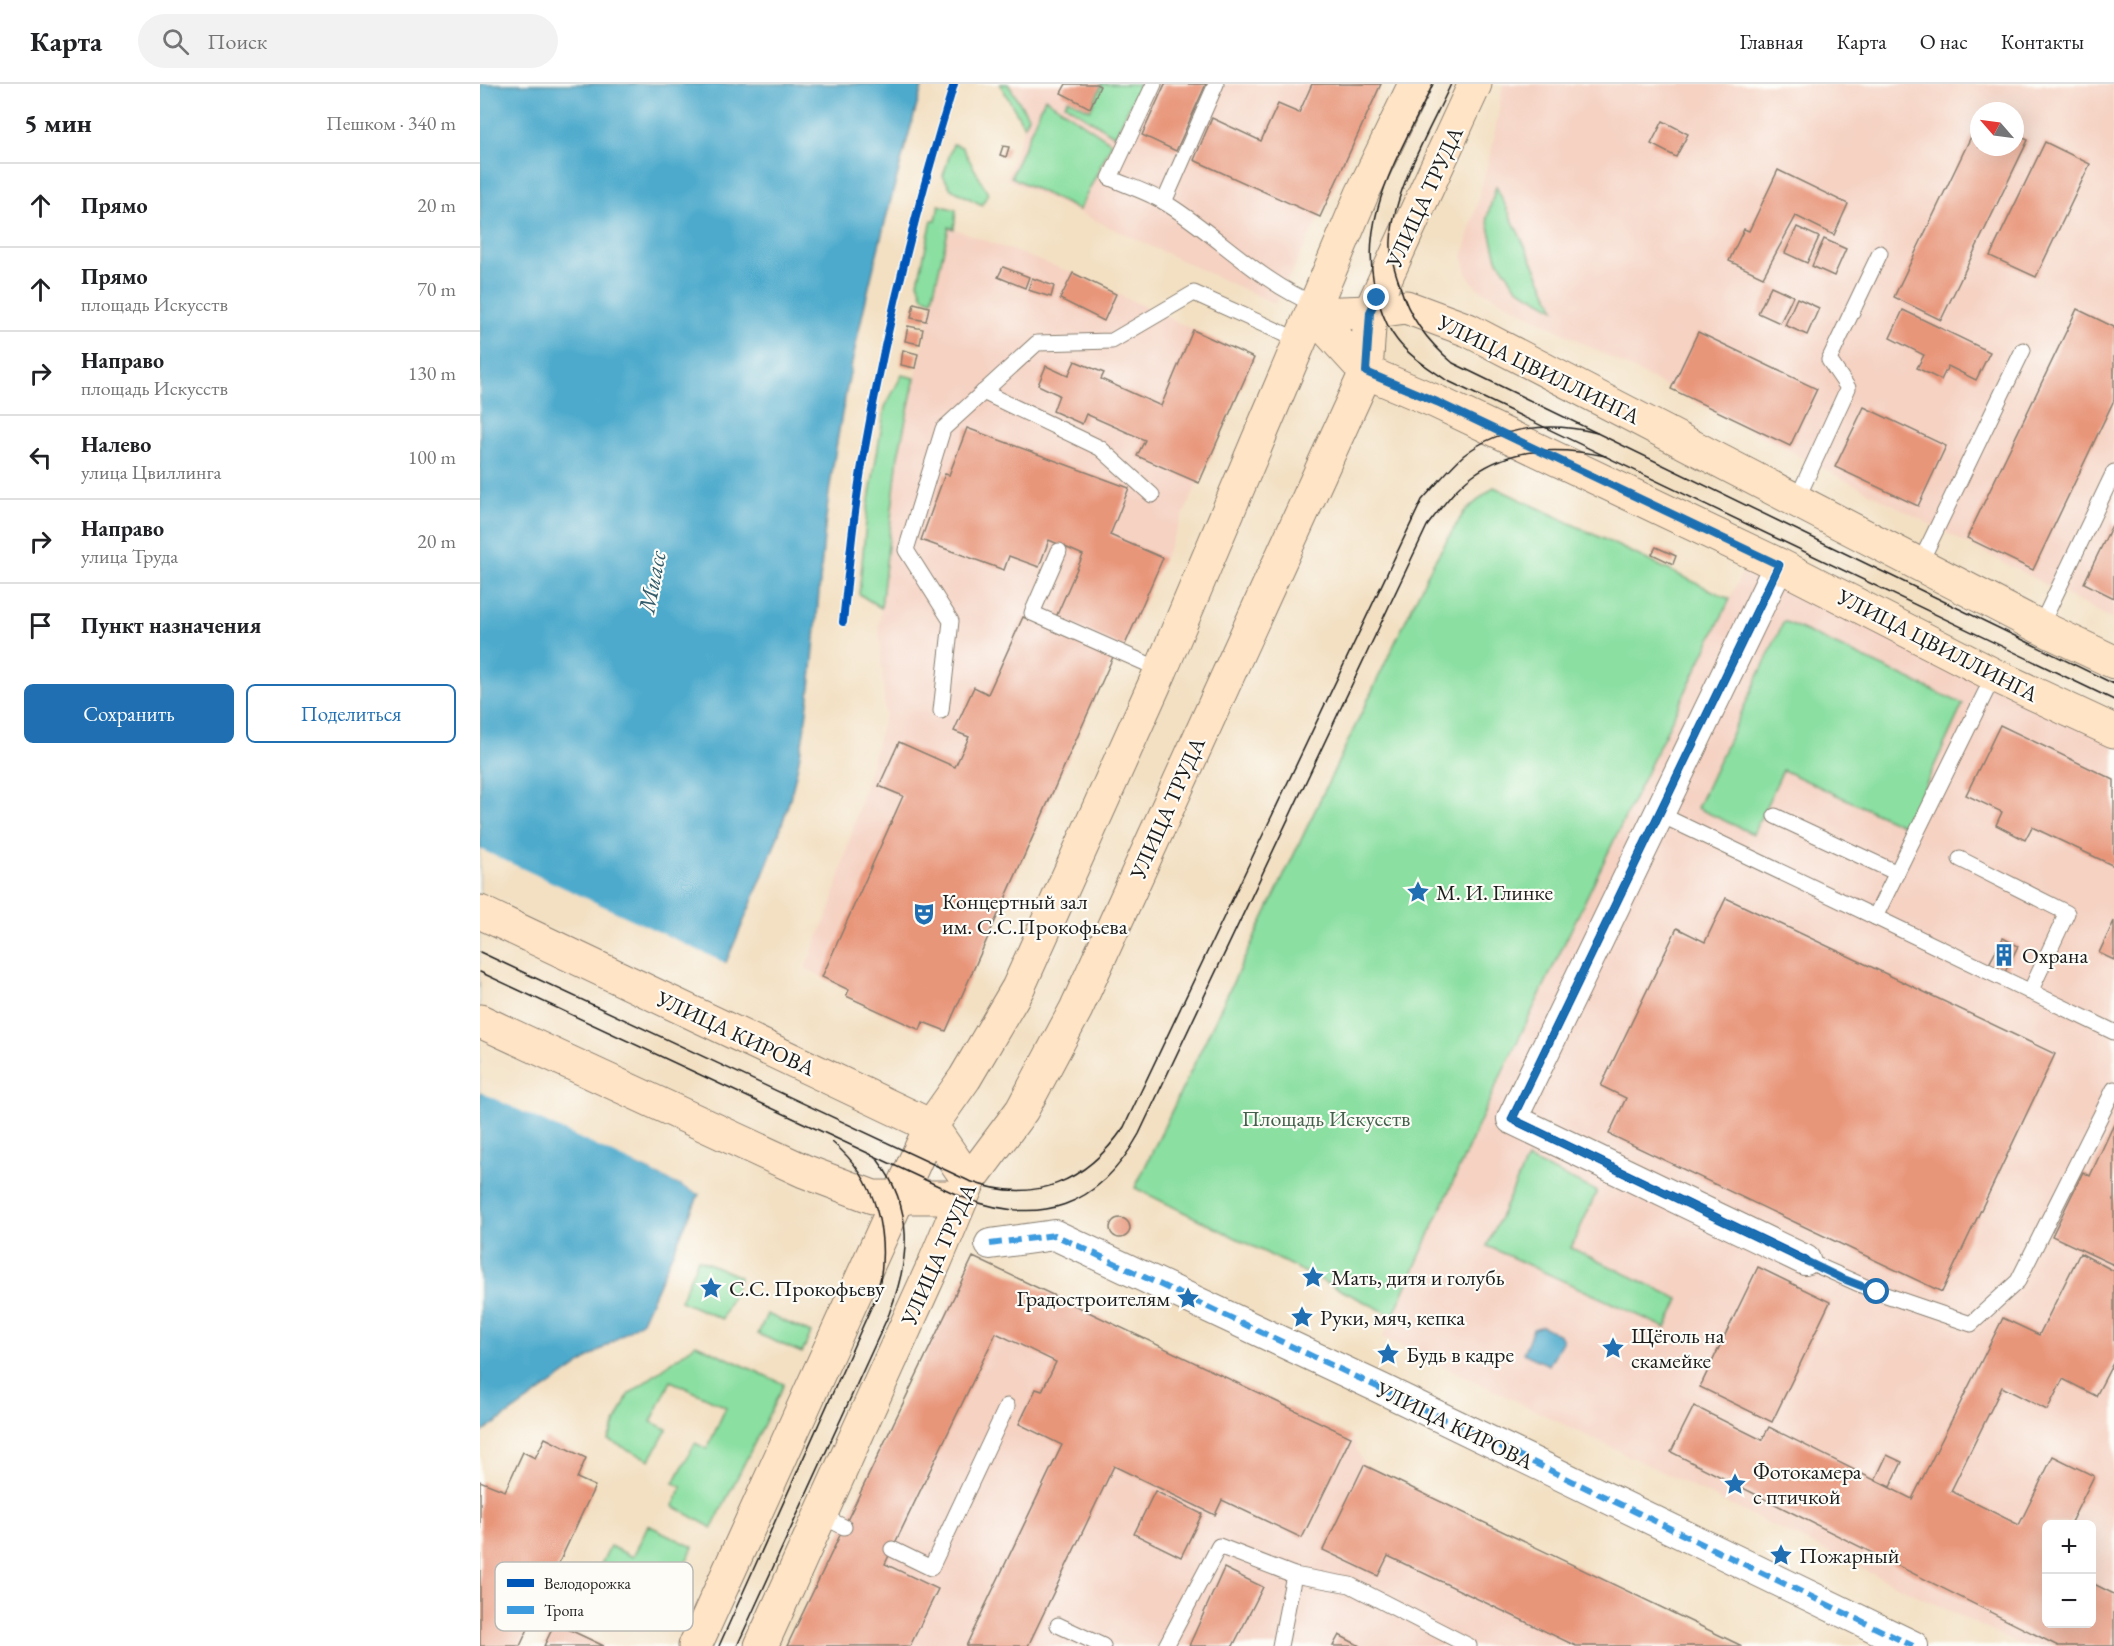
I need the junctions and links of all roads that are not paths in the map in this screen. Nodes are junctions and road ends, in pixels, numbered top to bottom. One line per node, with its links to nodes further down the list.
1 (1154, 84): 5 (lane)
2 (1216, 84): 5 (lane)
3 (1414, 84): 8 (main road)
4 (1475, 84): 7 (main road, УЛИЦА ТРУДА)
5 (1164, 202): 8 (lane)
6 (1880, 253): 14 (lane)
7 (1370, 312): 8 (main road, УЛИЦА ЦВИЛЛИНГА); 10 (main road, УЛИЦА ТРУДА); 14 (main road, УЛИЦА ЦВИЛЛИНГА)
8 (1310, 320): 10 (main road, УЛИЦА ЦВИЛЛИНГА); 11 (lane); 20 (main road)
9 (2023, 350): 16 (lane)
10 (1366, 372): 17 (main road, УЛИЦА ЦВИЛЛИНГА); 35 (main road, УЛИЦА ТРУДА)
11 (983, 392): 13 (lane); 22 (lane)
12 (2114, 472): 18 (lane)
13 (1152, 495)
14 (1797, 499): 16 (main road, УЛИЦА ЦВИЛЛИНГА)
15 (1059, 551): 20 (lane)
16 (1920, 563): 18 (main road, УЛИЦА ЦВИЛЛИНГА)
17 (1779, 565): 21 (main road, УЛИЦА ЦВИЛЛИНГА); 24 (street)
18 (2040, 627): 19 (main road, УЛИЦА ЦВИЛЛИНГА)
19 (2114, 662)
20 (1161, 670): 34 (main road)
21 (1994, 675): 23 (main road, УЛИЦА ЦВИЛЛИНГА); 27 (lane)
22 (941, 711)
23 (2114, 731)
24 (1659, 814): 29 (lane); 38 (street)
25 (1775, 816): 27 (lane)
26 (1960, 859): 30 (lane)
27 (1897, 873): 29 (lane)
28 (480, 912): 34 (main road, УЛИЦА КИРОВА)
29 (1875, 917): 30 (lane)
30 (2031, 992): 32 (lane)
31 (480, 1021): 36 (main road)
32 (2114, 1032)
33 (2114, 1089): 38 (lane)
34 (931, 1126): 35 (main road, УЛИЦА КИРОВА); 36 (main road)
35 (965, 1189): 36 (main road); 44 (main road, УЛИЦА ТРУДА)
36 (898, 1196): 43 (main road)
37 (990, 1244): 49 (street, УЛИЦА КИРОВА)
38 (1805, 1260)
39 (1007, 1406): 40 (lane)
40 (892, 1550)
41 (1294, 1575): 46 (lane); 47 (lane); 48 (lane)
42 (1058, 1624): 45 (lane)
43 (695, 1646)
44 (760, 1646)
45 (1103, 1646)
46 (1166, 1646)
47 (1280, 1646)
48 (1469, 1646)
49 (1913, 1646)

